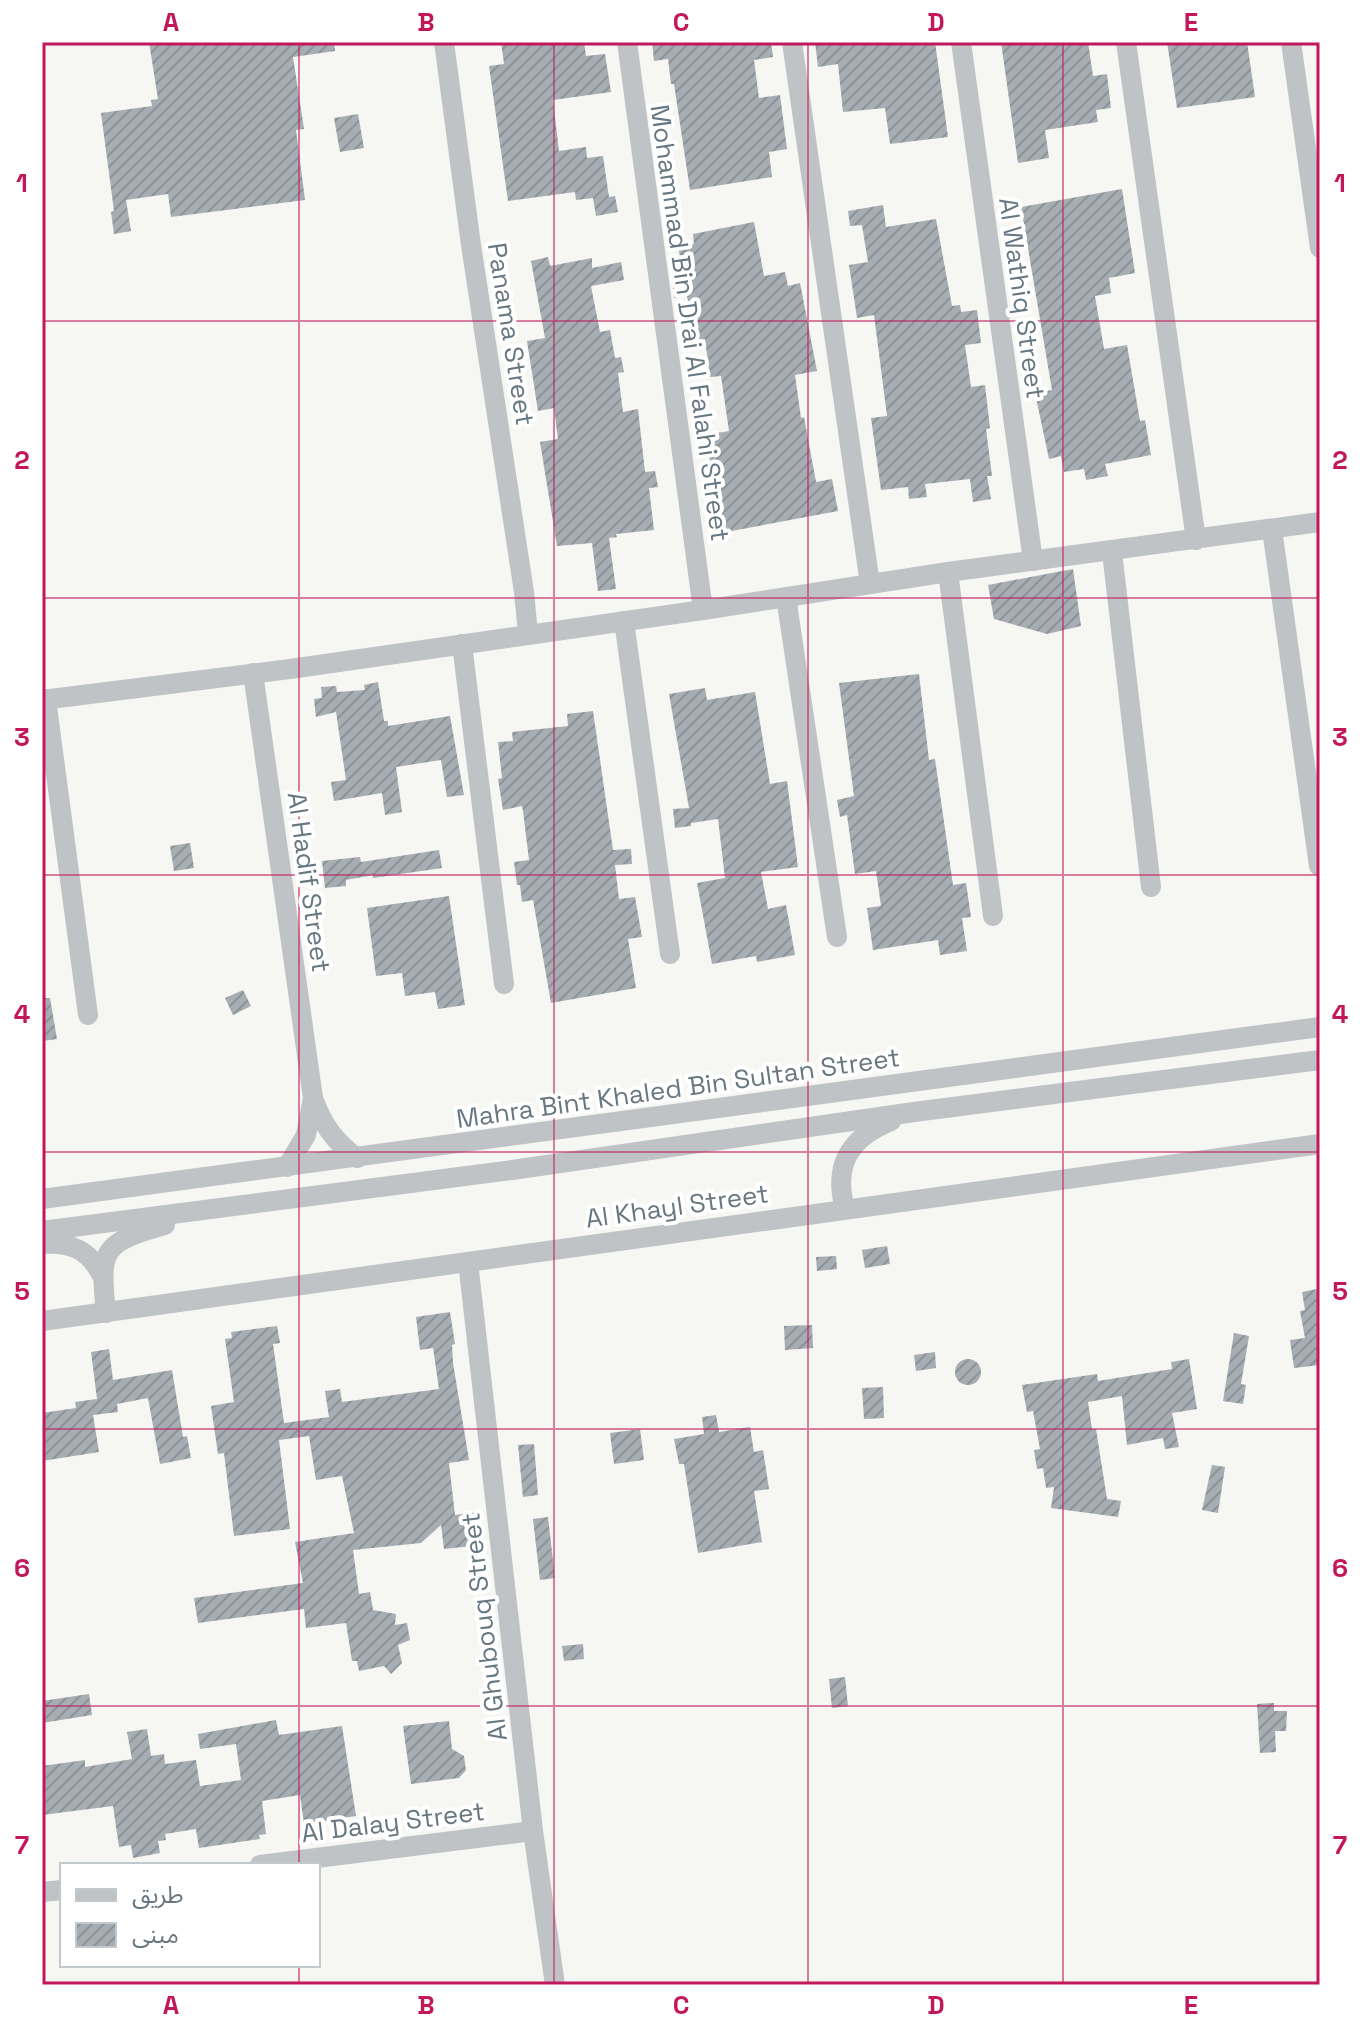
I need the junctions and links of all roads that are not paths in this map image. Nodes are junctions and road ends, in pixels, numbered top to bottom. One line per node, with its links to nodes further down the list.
1 (444, 42): 18 (street, Panama Street)
2 (627, 42): 16 (street, Mohammad Bin Drai Al Falahi Street)
3 (792, 42): 14 (street)
4 (961, 42): 12 (street, Al Wathiq Street)
5 (1126, 42): 10 (street)
6 (1291, 42): 7 (street)
7 (1320, 248)
8 (1320, 522): 9 (street)
9 (1272, 529): 10 (street); 22 (street)
10 (1196, 540): 11 (street)
11 (1112, 552): 12 (street); 23 (street)
12 (1033, 561): 13 (street)
13 (948, 572): 14 (street); 24 (street)
14 (870, 584): 15 (street)
15 (786, 597): 16 (street); 25 (street)
16 (703, 610): 17 (street)
17 (624, 621): 18 (street); 26 (street)
18 (528, 634): 19 (street)
19 (462, 644): 20 (street); 27 (street)
20 (253, 673): 21 (street); 31 (street, Al Hadif Street)
21 (44, 700): 28 (street)
22 (1319, 866)
23 (1151, 887)
24 (993, 916)
25 (837, 937)
26 (670, 954)
27 (504, 984)
28 (88, 1015)
29 (1320, 1027): 34 (street, Mahra Bint Khaled Bin Sultan Street)
30 (1320, 1060): 32 (street)
31 (313, 1098): 34 (street, Al Hadif Street); 35 (street, Al Hadif Street)
32 (914, 1112): 37 (street); 38 (street)
33 (1320, 1144): 37 (street, Al Khayl Street)
34 (357, 1158): 35 (street, Mahra Bint Khaled Bin Sultan Street)
35 (287, 1167): 36 (street, Mahra Bint Khaled Bin Sultan Street)
36 (42, 1199)
37 (845, 1209): 41 (street, Al Khayl Street)
38 (194, 1210): 39 (street); 42 (street)
39 (42, 1231)
40 (42, 1244): 42 (street)
41 (468, 1262): 43 (street, Al Khayl Street); 45 (street, Al Ghubouq Street)
42 (102, 1276): 43 (street)
43 (106, 1313): 44 (street, Al Khayl Street)
44 (42, 1321)
45 (533, 1831): 46 (street, Al Dalay Street); 47 (street, Al Ghubouq Street)
46 (276, 1863)
47 (555, 1985)

